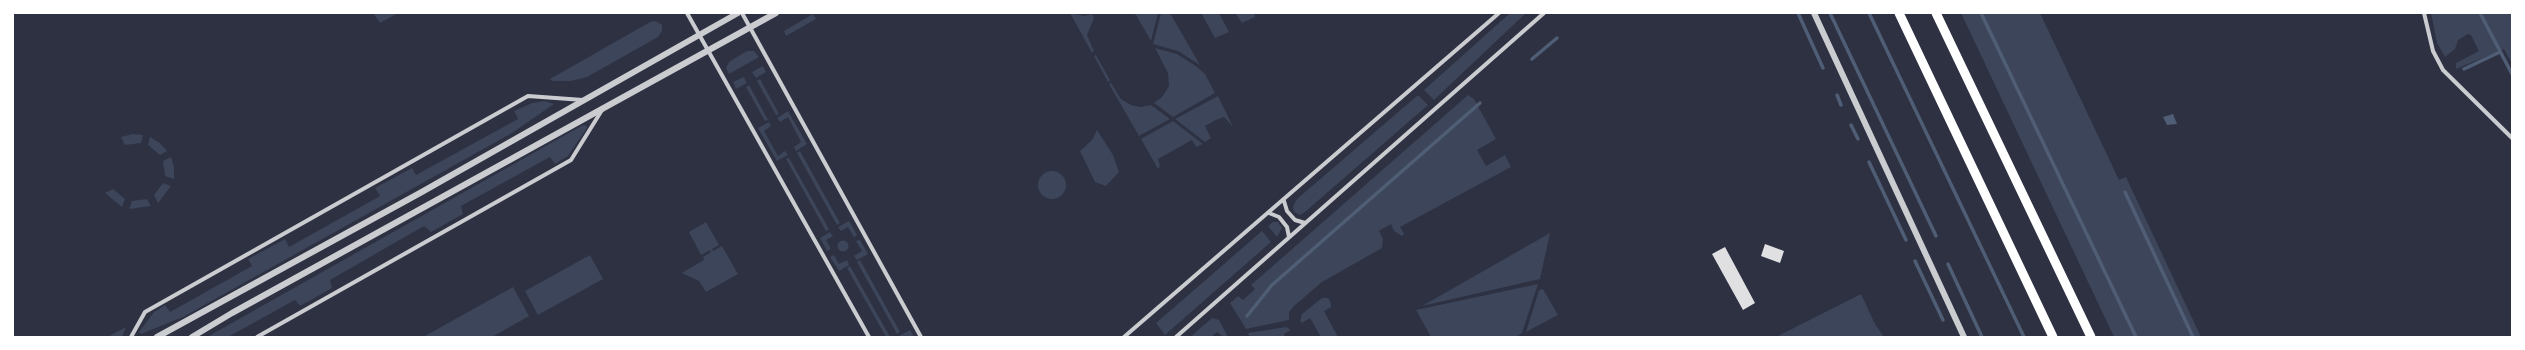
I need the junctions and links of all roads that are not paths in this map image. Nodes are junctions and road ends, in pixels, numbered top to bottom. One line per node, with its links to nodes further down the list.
1 (687, 13): 12 (street)
2 (738, 13): 12 (street)
3 (742, 13): 11 (street)
4 (776, 13): 11 (street)
5 (1499, 13): 17 (street)
6 (1544, 13): 19 (street)
7 (1814, 13): 29 (street)
8 (1899, 13): 30 (highway)
9 (1936, 13): 31 (highway)
10 (2424, 13): 16 (street)
11 (750, 28): 13 (street); 26 (street)
12 (699, 35): 13 (street); 14 (street)
13 (708, 51): 15 (street); 25 (street)
14 (583, 100): 21 (street); 22 (street)
15 (603, 107): 23 (street); 24 (street)
16 (2512, 138)
17 (1284, 201): 18 (street); 19 (street)
18 (1269, 213): 20 (street); 27 (street)
19 (1305, 223): 20 (street)
20 (1289, 237): 28 (street)
21 (131, 337)
22 (157, 337)
23 (192, 337)
24 (257, 337)
25 (868, 337)
26 (921, 337)
27 (1124, 337)
28 (1176, 337)
29 (1964, 337)
30 (2053, 337)
31 (2090, 337)

